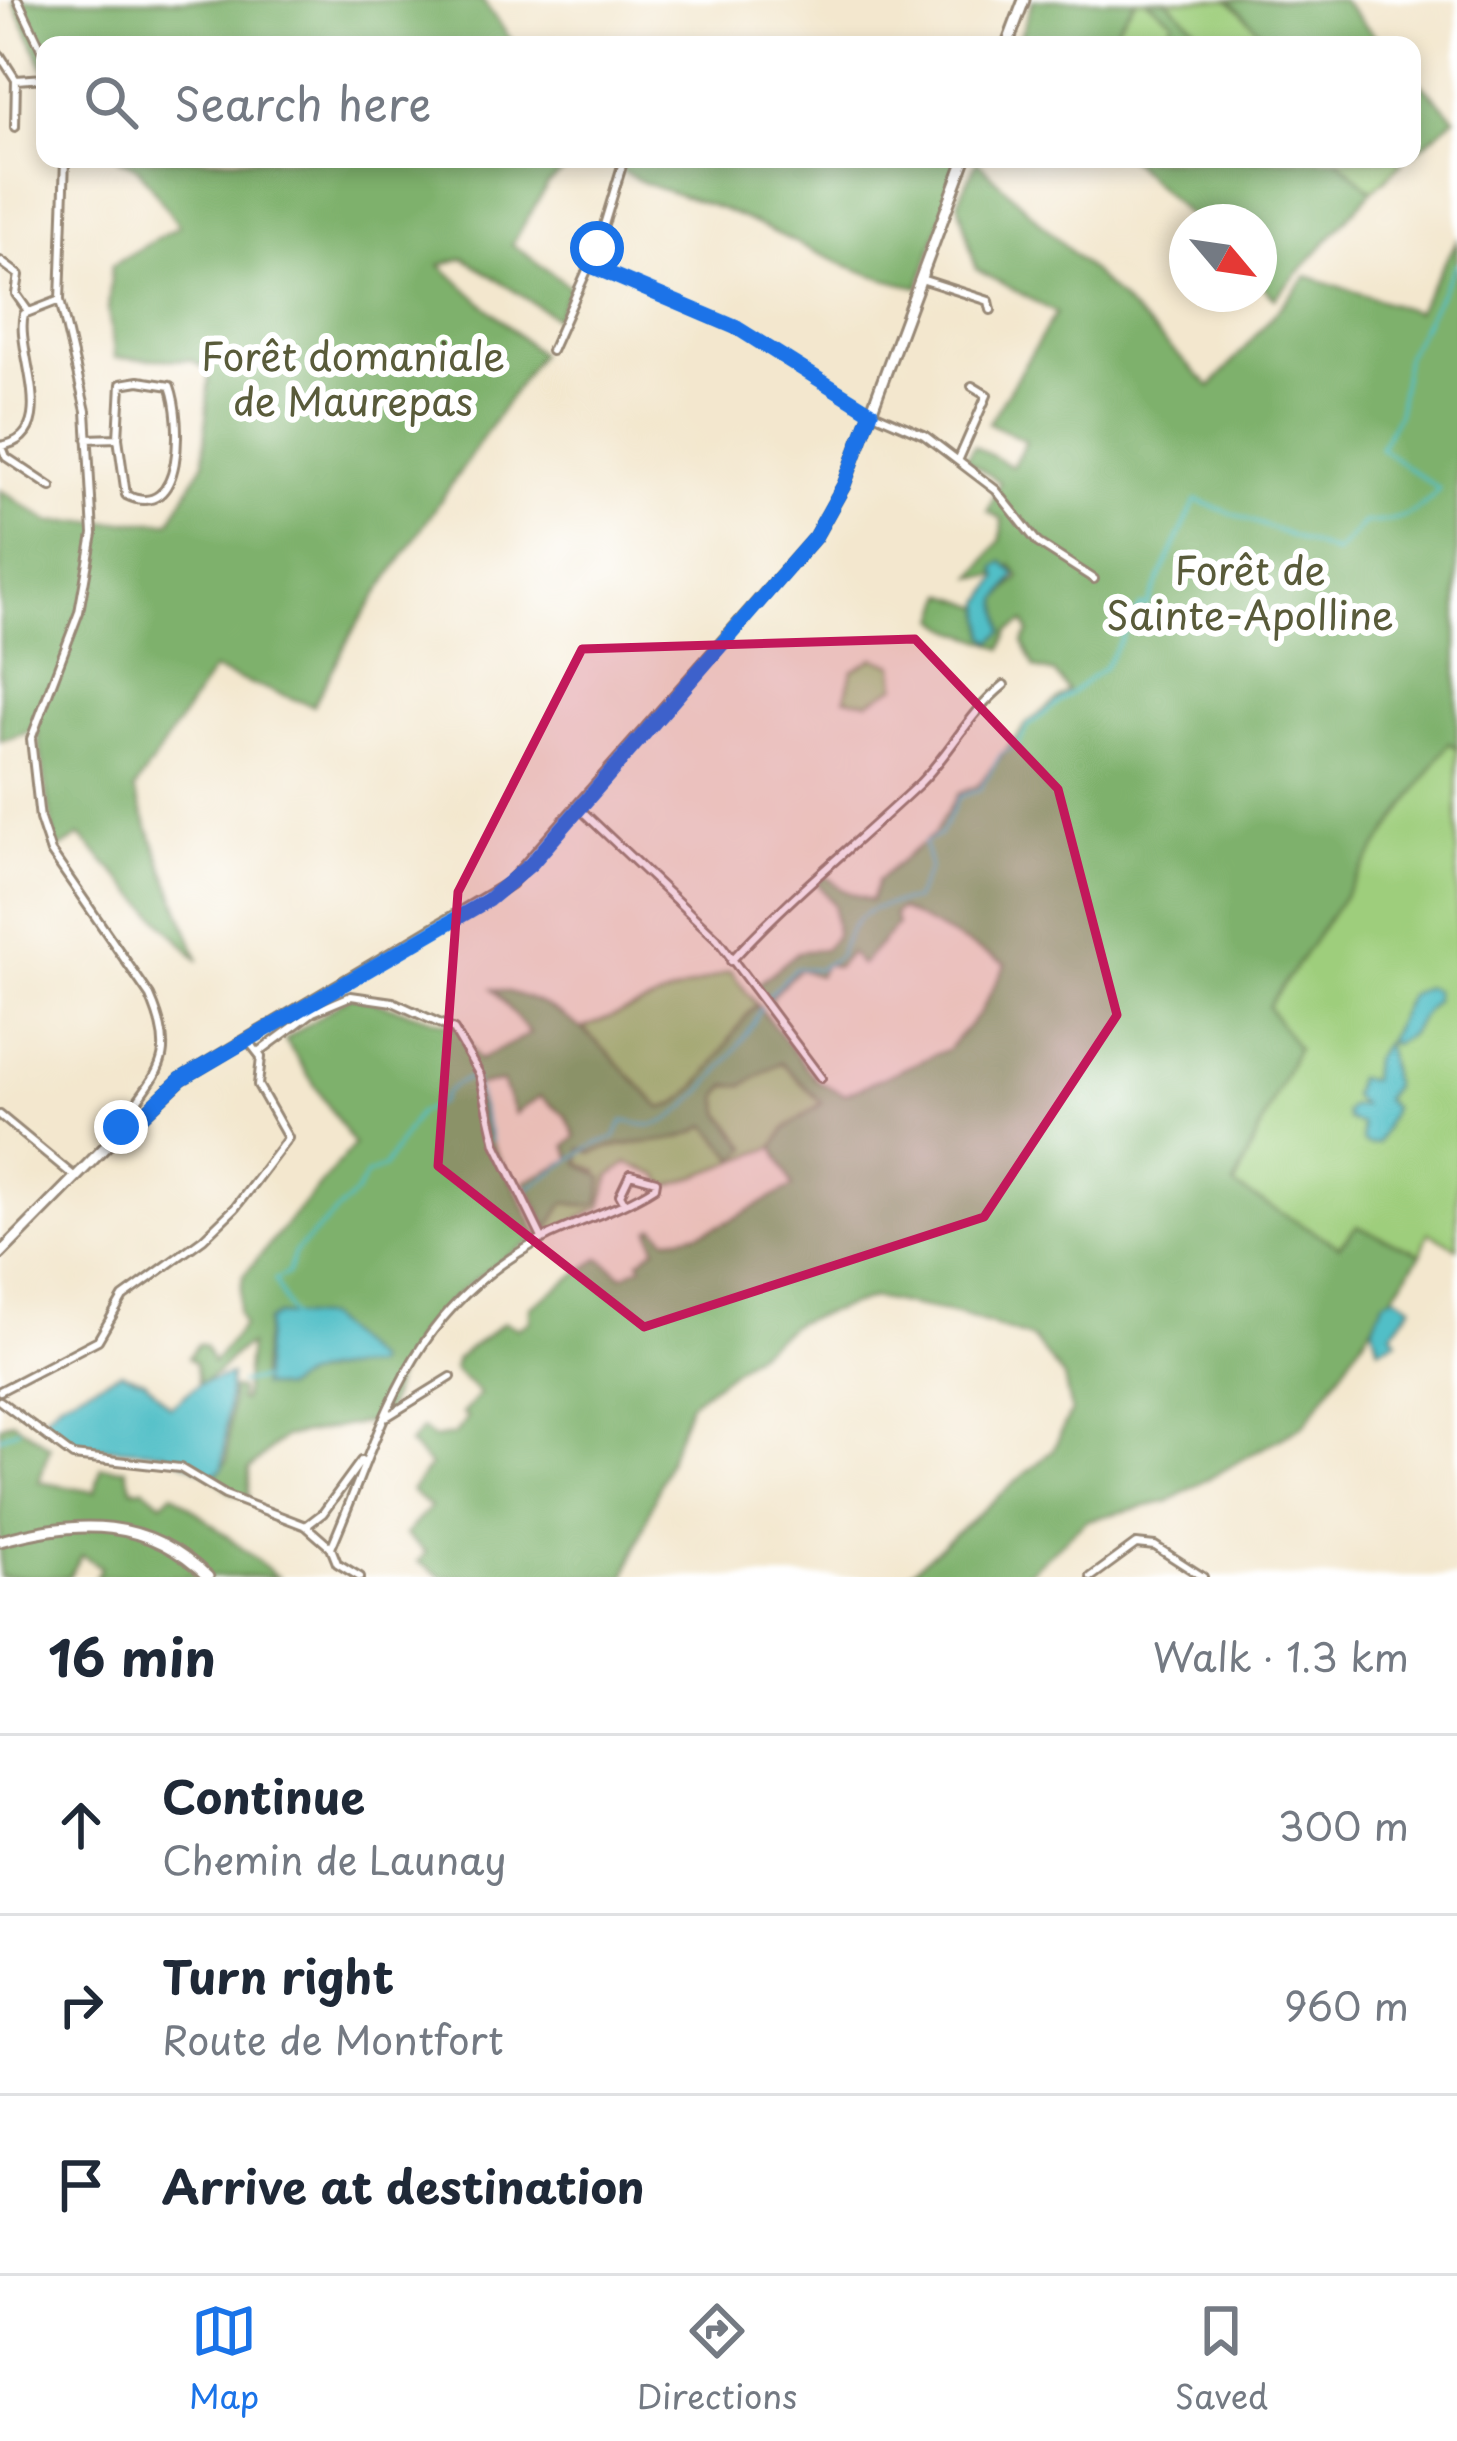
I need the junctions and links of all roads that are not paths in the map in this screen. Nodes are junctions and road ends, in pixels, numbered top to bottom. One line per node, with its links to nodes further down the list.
1 (18, 0): 4 (street)
2 (1024, 0): 3 (street)
3 (1010, 36)
4 (36, 39)
5 (0, 55): 7 (street)
6 (36, 79): 7 (street)
7 (16, 80): 8 (street)
8 (15, 127)
9 (65, 168): 15 (street)
10 (621, 168): 13 (street)
11 (962, 168): 14 (street)
12 (0, 260): 17 (street)
13 (589, 265): 18 (street); 20 (street)
14 (921, 279): 16 (street); 20 (street)
15 (60, 300): 17 (street); 22 (street)
16 (991, 310)
17 (28, 311): 23 (street)
18 (551, 351)
19 (972, 386): 24 (street)
20 (871, 412): 24 (street); 28 (street)
21 (118, 438): 21 (street); 22 (street)
22 (87, 439): 34 (street)
23 (1, 447): 25 (street)
24 (958, 461): 26 (street)
25 (51, 487)
26 (1094, 579)
27 (1004, 685): 29 (street)
28 (580, 808): 29 (street); 30 (street)
29 (731, 961): 32 (street)
30 (246, 1038): 31 (street); 34 (street)
31 (260, 1052): 37 (street); 40 (street)
32 (820, 1078)
33 (0, 1115): 35 (street)
34 (121, 1131): 35 (street)
35 (77, 1180): 38 (street)
36 (624, 1202): 36 (street); 37 (street)
37 (543, 1239): 42 (street)
38 (0, 1254)
39 (451, 1377): 42 (street)
40 (0, 1391)
41 (0, 1402): 44 (street)
42 (388, 1415): 43 (street)
43 (364, 1456): 44 (street); 46 (street)
44 (306, 1526): 46 (street)
45 (0, 1541): 47 (street)
46 (331, 1548): 48 (street)
47 (208, 1577)
48 (360, 1577)
49 (1090, 1577): 50 (street)
50 (1203, 1577)

